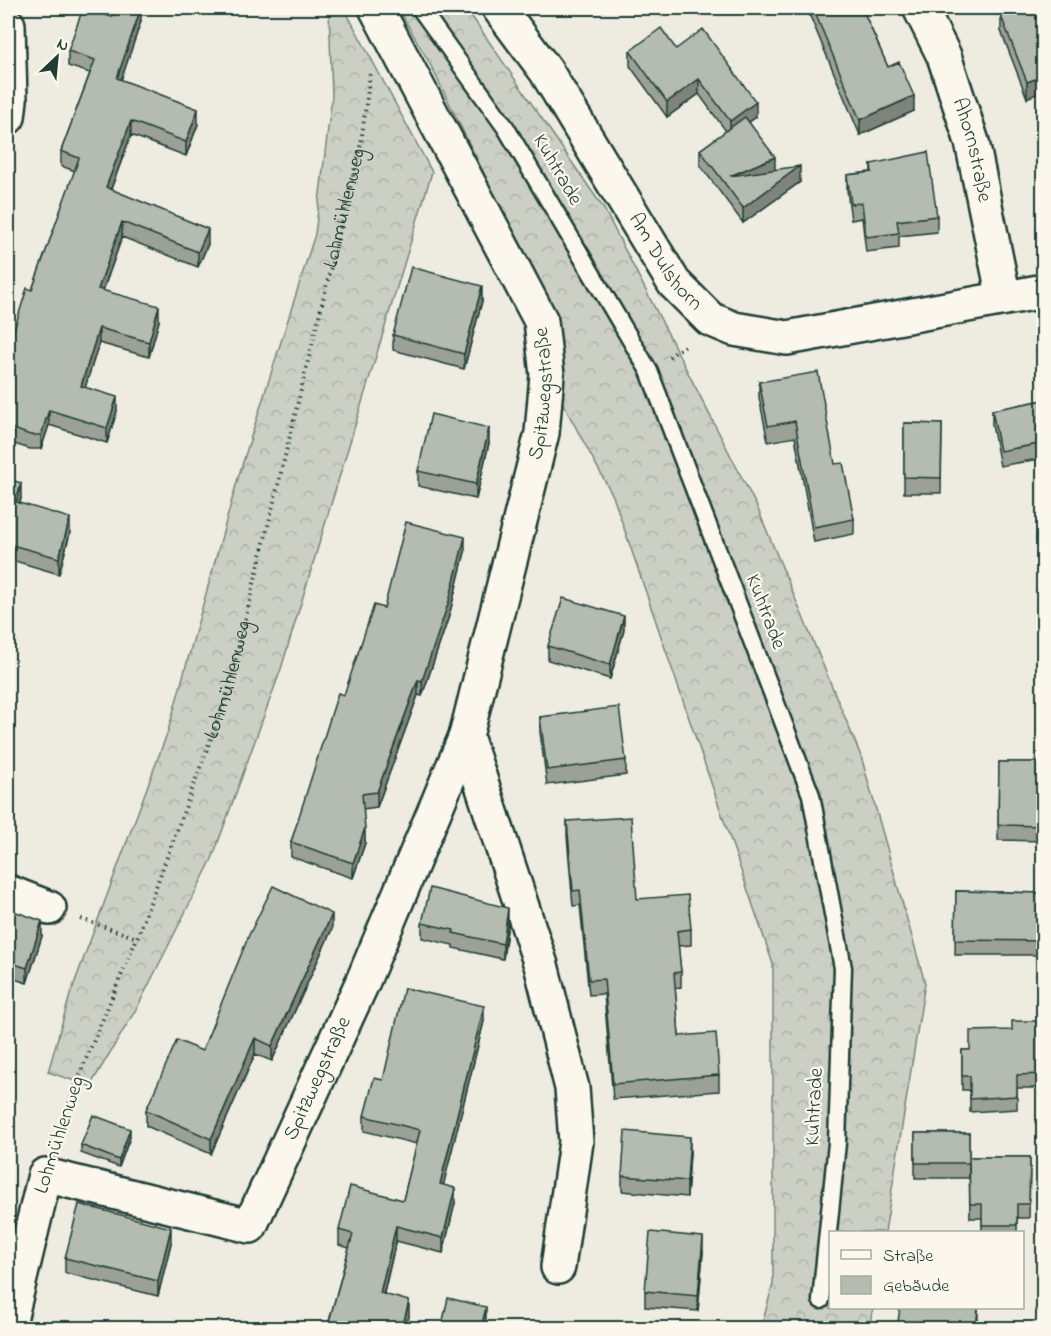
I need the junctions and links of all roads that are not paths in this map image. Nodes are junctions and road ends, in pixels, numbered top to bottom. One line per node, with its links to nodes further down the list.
1 (420, 8): 14 (lane, Kuhtrade)
2 (499, 8): 8 (street, Am Dulshorn)
3 (920, 8): 8 (street, Ahornstraße)
4 (377, 9): 9 (street, Spitzwegstraße)
5 (8, 25): 6 (street)
6 (8, 117)
7 (1044, 291): 8 (street, Am Dulshorn)
8 (1004, 298)
9 (466, 736): 12 (street, Spitzwegstraße); 13 (street)
10 (8, 892): 11 (street)
11 (49, 908)
12 (45, 1175): 15 (street, Lohmühlenweg)
13 (558, 1267)
14 (821, 1300)
15 (8, 1329)

